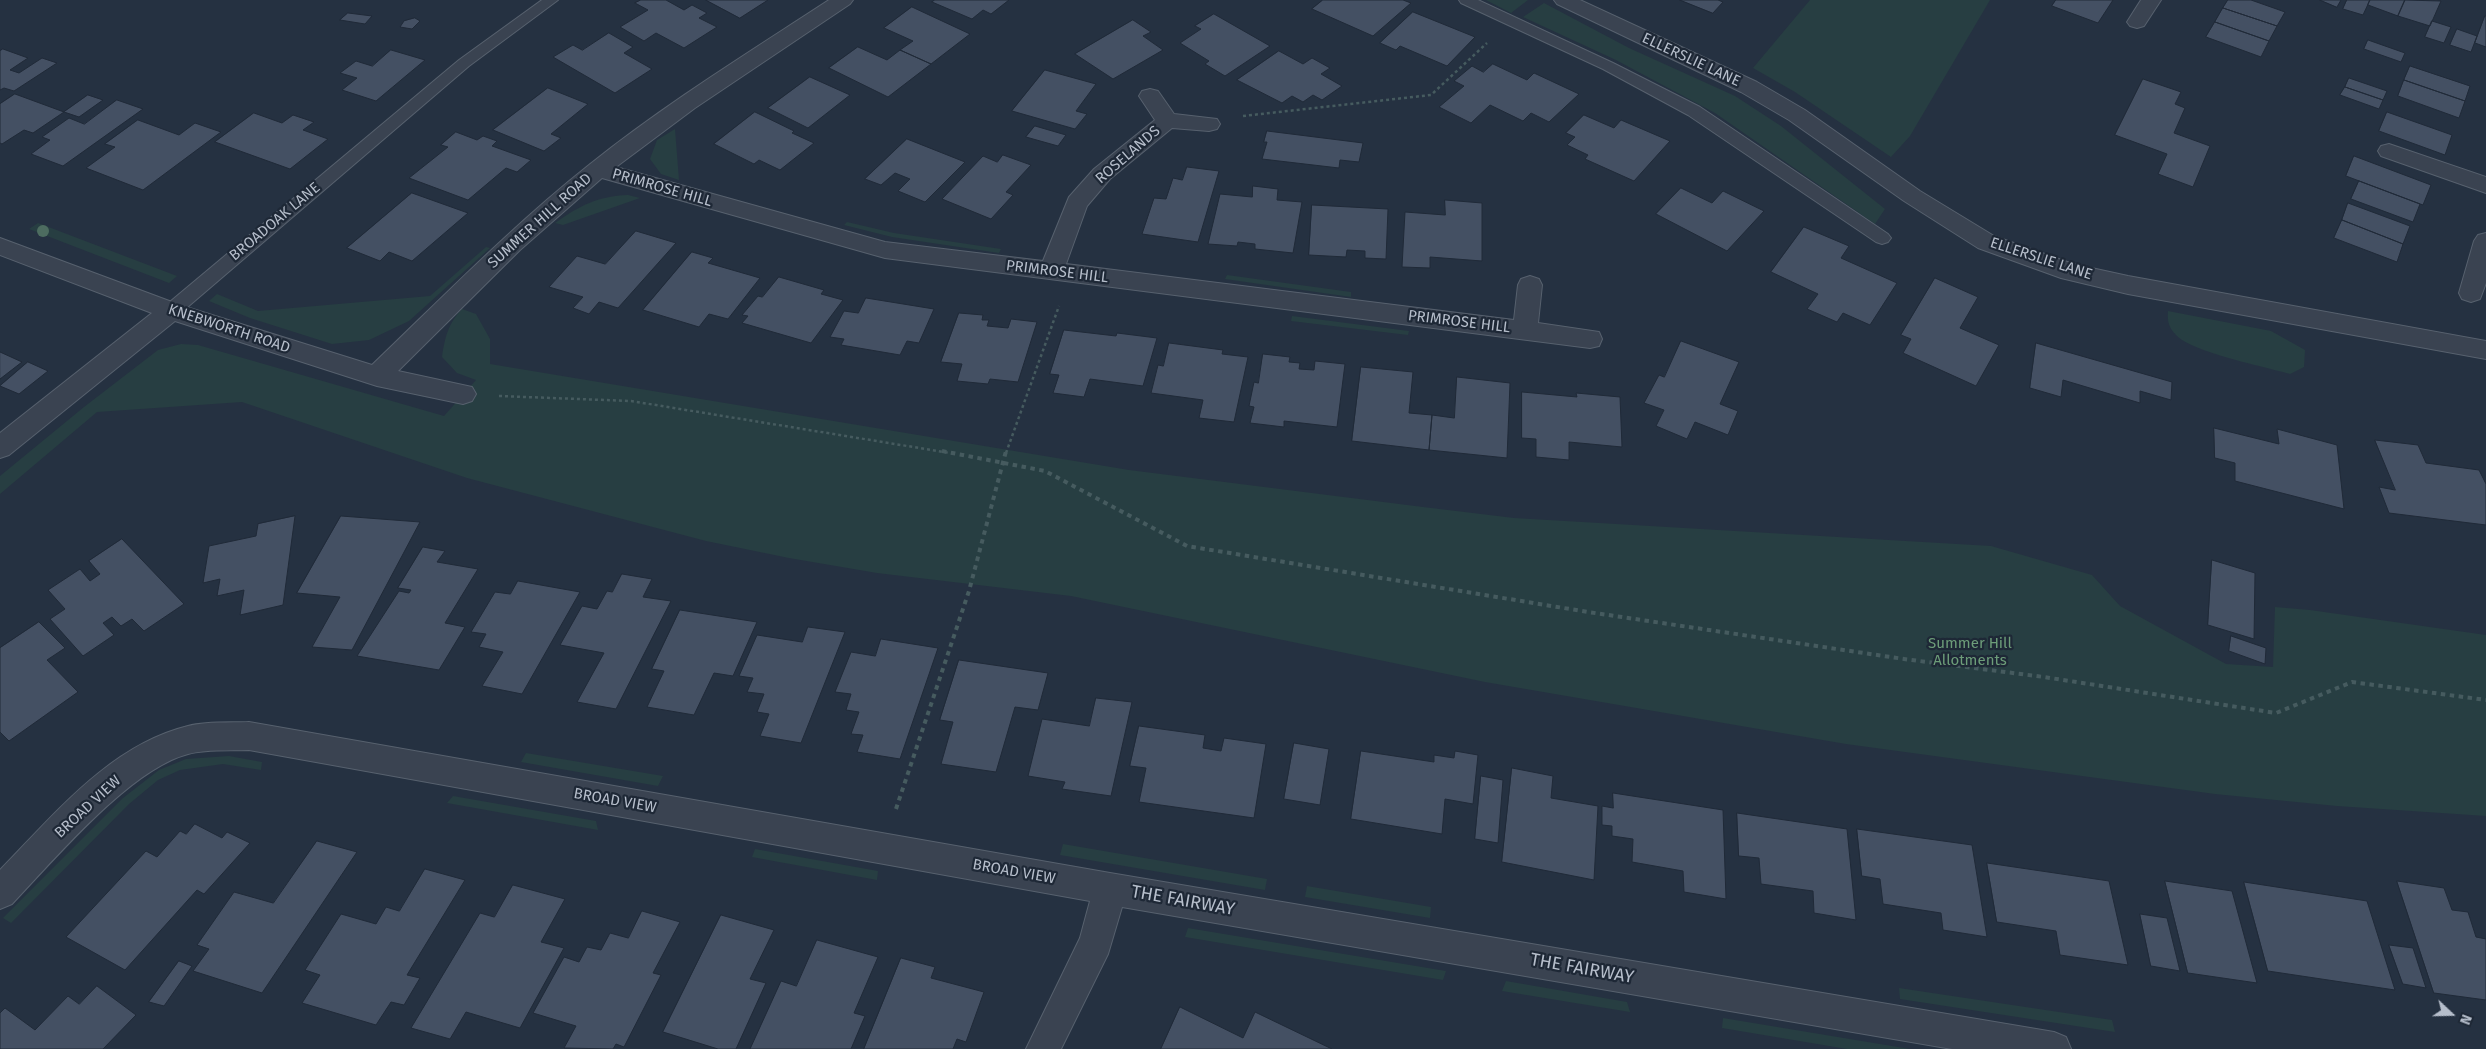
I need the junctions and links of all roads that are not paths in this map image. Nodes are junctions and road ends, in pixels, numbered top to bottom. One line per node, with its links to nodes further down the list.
1 (551, 0): 19 (lane, BROADOAK LANE)
2 (843, 0): 11 (street, SUMMER HILL ROAD)
3 (1466, 0): 13 (lane)
4 (1564, 0): 22 (street, ELLERSLIE LANE)
5 (2151, 0): 6 (street)
6 (2137, 22)
7 (1150, 96): 8 (street, ROSELANDS)
8 (1168, 121): 9 (street, ROSELANDS); 16 (street, ROSELANDS)
9 (1209, 124)
10 (2389, 150): 12 (street)
11 (598, 169): 16 (street, PRIMROSE HILL); 23 (street, SUMMER HILL ROAD)
12 (2486, 185)
13 (1882, 238)
14 (2486, 241): 18 (street)
15 (0, 246): 19 (street, KNEBWORTH ROAD)
16 (1062, 271): 20 (street, PRIMROSE HILL)
17 (1530, 285): 20 (street, PRIMROSE HILL)
18 (2470, 293)
19 (170, 311): 23 (street, KNEBWORTH ROAD); 25 (street, BROADOAK LANE)
20 (1525, 331): 21 (street, PRIMROSE HILL)
21 (1590, 339)
22 (2486, 350)
23 (377, 376): 24 (street, KNEBWORTH ROAD)
24 (463, 394)
25 (0, 448)
26 (1110, 889): 27 (street, BROAD VIEW); 28 (street); 29 (street, THE FAIRWAY)
27 (0, 892)
28 (1043, 1049)
29 (2054, 1049)

